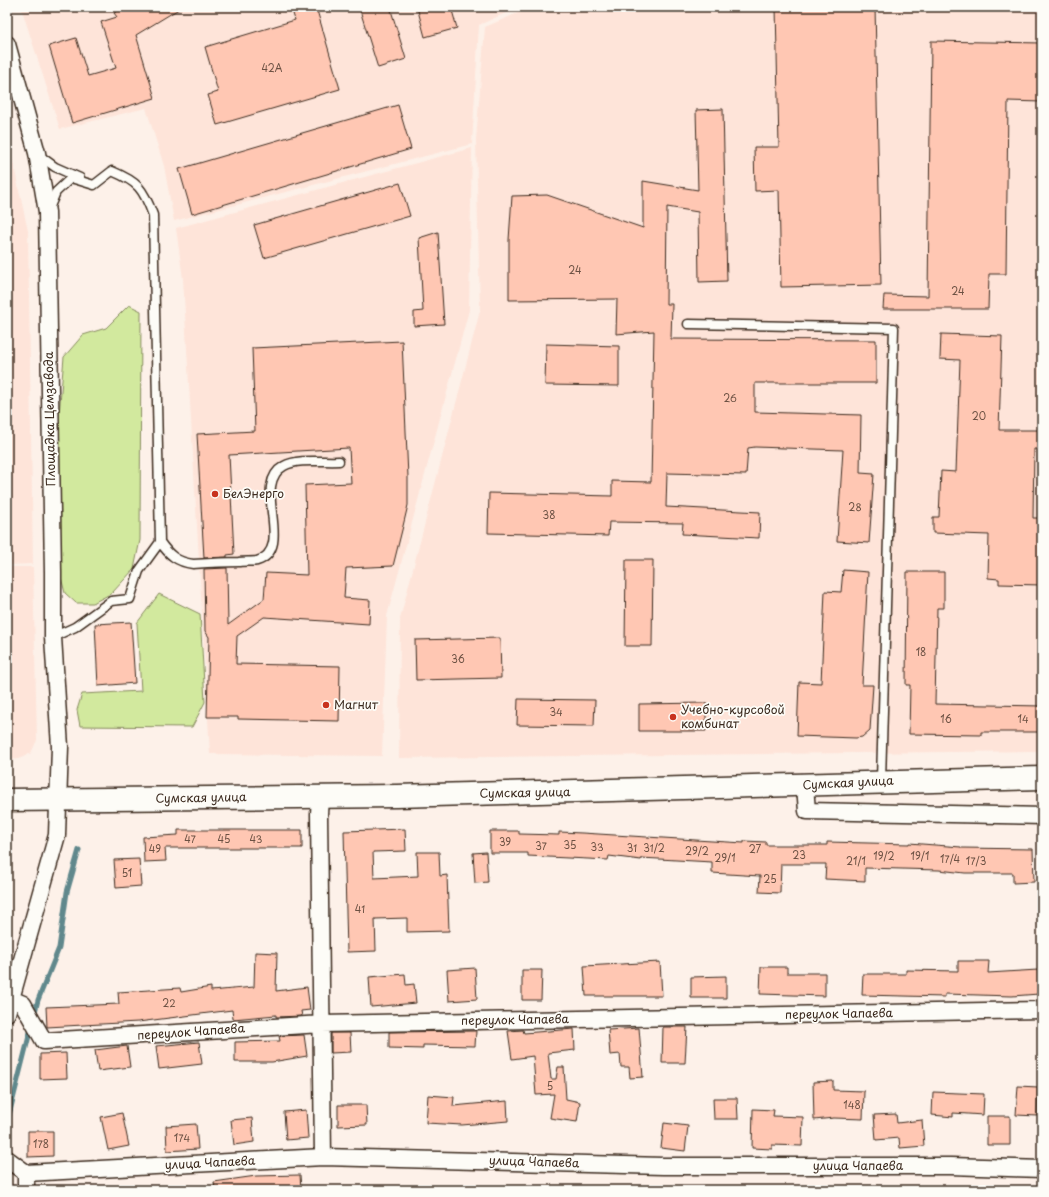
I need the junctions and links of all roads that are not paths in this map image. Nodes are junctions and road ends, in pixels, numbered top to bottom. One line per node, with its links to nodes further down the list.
1 (7, 44): 2 (street, Площадка Цемзавода)
2 (36, 153): 3 (lane); 4 (street, Площадка Цемзавода)
3 (94, 185): 4 (lane); 7 (lane)
4 (47, 212): 8 (street, Площадка Цемзавода)
5 (688, 324): 10 (lane)
6 (339, 462): 7 (lane)
7 (160, 542): 8 (lane)
8 (52, 637): 14 (street, Площадка Цемзавода)
9 (1042, 778): 10 (main road, Сумская улица)
10 (881, 781): 11 (main road, Сумская улица)
11 (805, 786): 12 (main road, Сумская улица); 15 (street)
12 (320, 796): 14 (main road, Сумская улица); 18 (street)
13 (7, 800): 14 (main road, Сумская улица)
14 (58, 800): 16 (street, Площадка Цемзавода)
15 (1042, 816)
16 (9, 1006): 18 (street, переулок Чапаева)
17 (1042, 1010): 18 (street, переулок Чапаева)
18 (322, 1024): 19 (street)
19 (324, 1157): 21 (street, улица Чапаева); 22 (street, улица Чапаева)
20 (7, 1159): 22 (street)
21 (1042, 1169)
22 (26, 1173): 23 (street)
23 (26, 1190)

